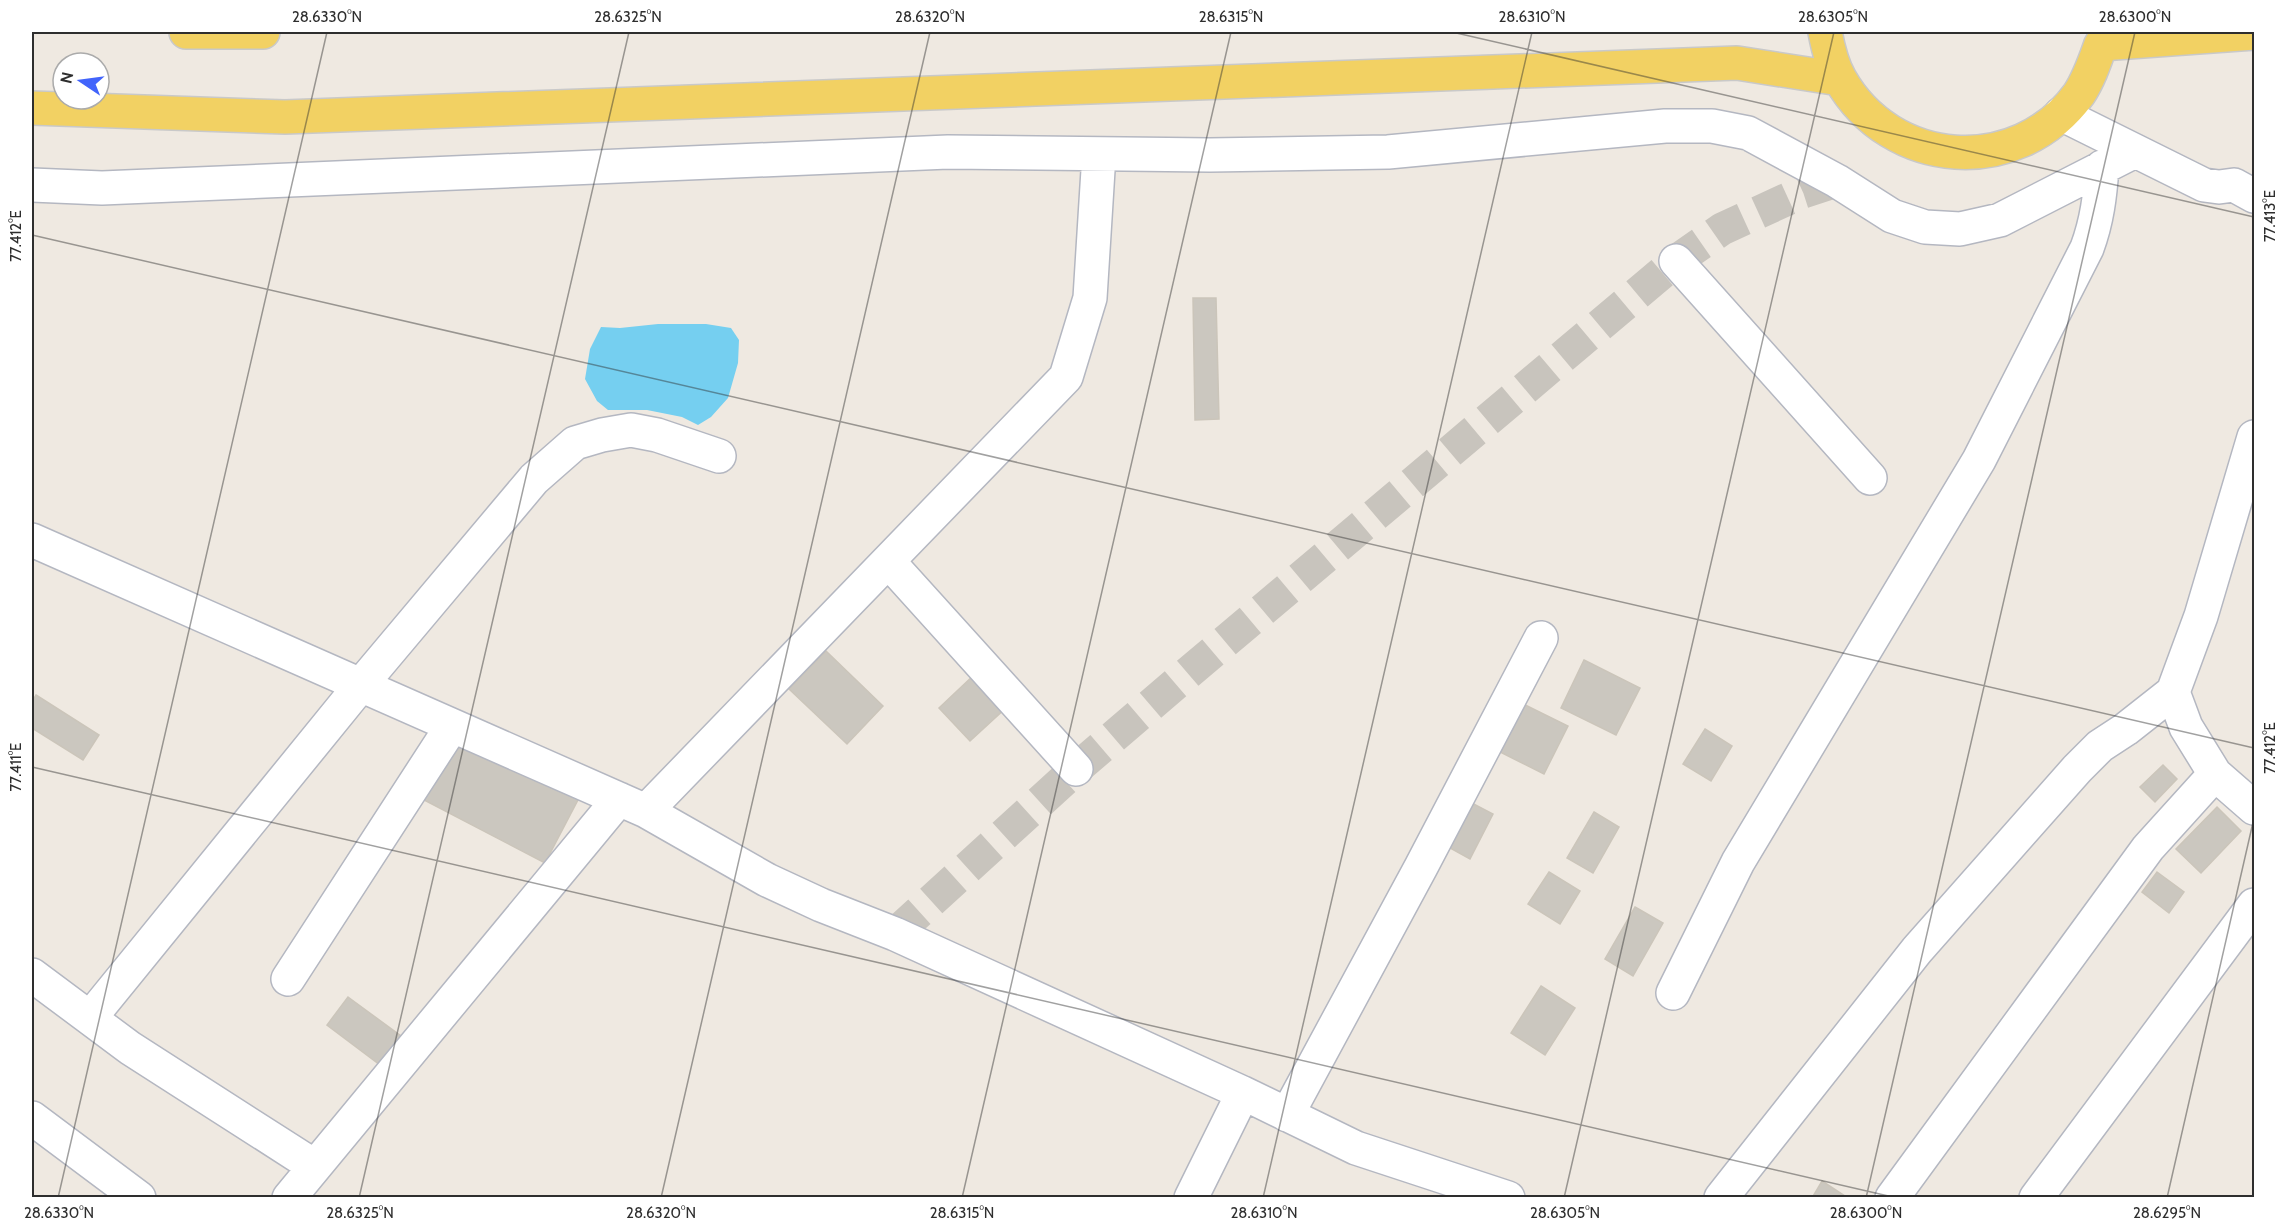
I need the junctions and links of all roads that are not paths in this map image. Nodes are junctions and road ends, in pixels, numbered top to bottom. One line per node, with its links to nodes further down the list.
1 (186, 32): 2 (main road)
2 (263, 32)
3 (1825, 32): 5 (main road)
4 (2254, 33): 7 (main road)
5 (1840, 79): 6 (main road); 7 (main road)
6 (32, 108)
7 (2061, 114): 8 (street)
8 (2133, 152): 10 (street); 11 (street)
9 (1099, 154): 10 (street); 12 (street); 18 (street)
10 (2102, 167): 30 (street)
11 (2248, 183)
12 (32, 185)
13 (1676, 261): 16 (street)
14 (2254, 437): 21 (street)
15 (719, 456): 20 (street)
16 (1870, 478)
17 (32, 540): 20 (street)
18 (888, 561): 23 (street); 25 (street)
19 (1541, 638): 33 (street)
20 (360, 686): 22 (street); 31 (street)
21 (2173, 692): 24 (street); 40 (street)
22 (452, 726): 25 (street); 29 (street)
23 (1077, 769)
24 (2215, 774): 26 (street); 41 (street)
25 (633, 805): 32 (street); 35 (street)
26 (2254, 808)
27 (2254, 904): 42 (street)
28 (32, 975): 31 (street)
29 (288, 979)
30 (1673, 993)
31 (90, 1018): 35 (street)
32 (1243, 1093): 33 (street); 38 (street)
33 (1287, 1115): 39 (street)
34 (32, 1118): 36 (street)
35 (314, 1166): 37 (street)
36 (139, 1197)
37 (289, 1197)
38 (1191, 1197)
39 (1508, 1197)
40 (1721, 1197)
41 (1892, 1197)
42 (2036, 1197)

